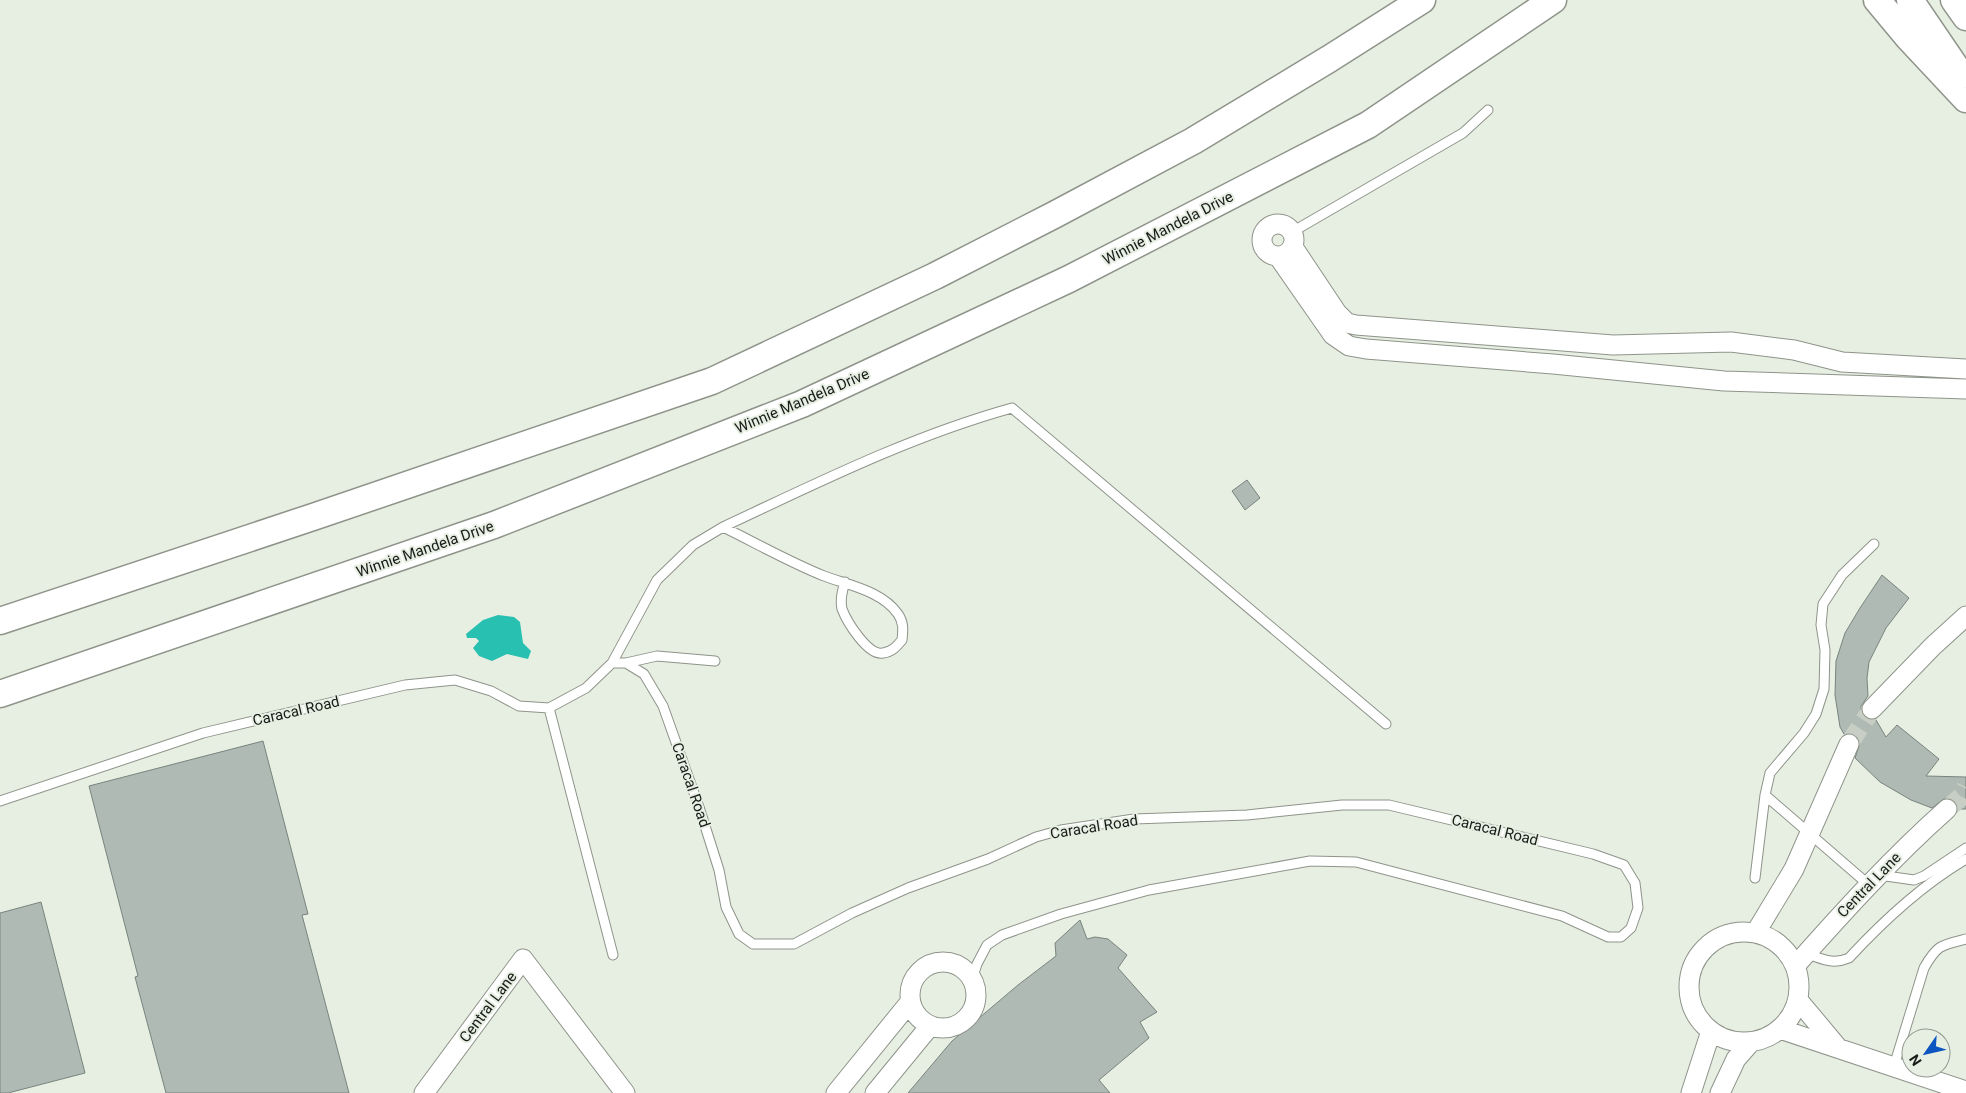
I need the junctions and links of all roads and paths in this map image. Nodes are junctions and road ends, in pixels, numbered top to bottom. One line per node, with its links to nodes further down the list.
1 (1422, 0): 19 (main road)
2 (1553, 0): 23 (main road, Winnie Mandela Drive)
3 (1877, 0): 8 (main road)
4 (1910, 0): 7 (main road)
5 (1954, 0): 6 (main road)
6 (1966, 17)
7 (1966, 82)
8 (1966, 99)
9 (1488, 110): 10 (lane)
10 (1288, 245): 11 (street); 13 (street)
11 (1889, 365): 12 (street); 13 (street)
12 (1966, 369)
13 (1888, 387): 14 (street)
14 (1966, 389)
15 (723, 527): 17 (lane); 21 (lane); 26 (lane)
16 (1874, 544): 28 (lane)
17 (845, 582): 17 (lane)
18 (1966, 616): 25 (street)
19 (0, 621)
20 (715, 661): 22 (lane)
21 (612, 663): 22 (lane); 24 (lane)
22 (626, 664): 40 (lane, Caracal Road)
23 (0, 694)
24 (549, 708): 29 (lane, Caracal Road); 38 (lane)
25 (1872, 709)
26 (1386, 724)
27 (1848, 744): 31 (street)
28 (1765, 795): 31 (lane); 34 (lane)
29 (0, 801)
30 (1947, 809): 35 (street, Central Lane)
31 (1810, 833): 35 (lane); 36 (street)
32 (1966, 848): 35 (lane)
33 (1966, 858): 39 (lane)
34 (1755, 878)
35 (1874, 880): 39 (street, Central Lane)
36 (1756, 932): 39 (street); 45 (street)
37 (1966, 939): 48 (lane)
38 (613, 955)
39 (1801, 959): 41 (street)
40 (972, 979): 42 (street); 43 (street)
41 (1798, 1000): 44 (street); 47 (street)
42 (910, 1002): 43 (street); 52 (street)
43 (930, 1026): 53 (street)
44 (1780, 1030): 46 (street); 47 (street)
45 (1711, 1031): 46 (street); 54 (street)
46 (1751, 1042): 55 (street)
47 (1839, 1049): 48 (street)
48 (1894, 1066): 49 (street)
49 (1966, 1091)
50 (424, 1093): 51 (street, Central Lane)
51 (625, 1093)
52 (836, 1093)
53 (875, 1093)
54 (1691, 1093)
55 (1720, 1093)

